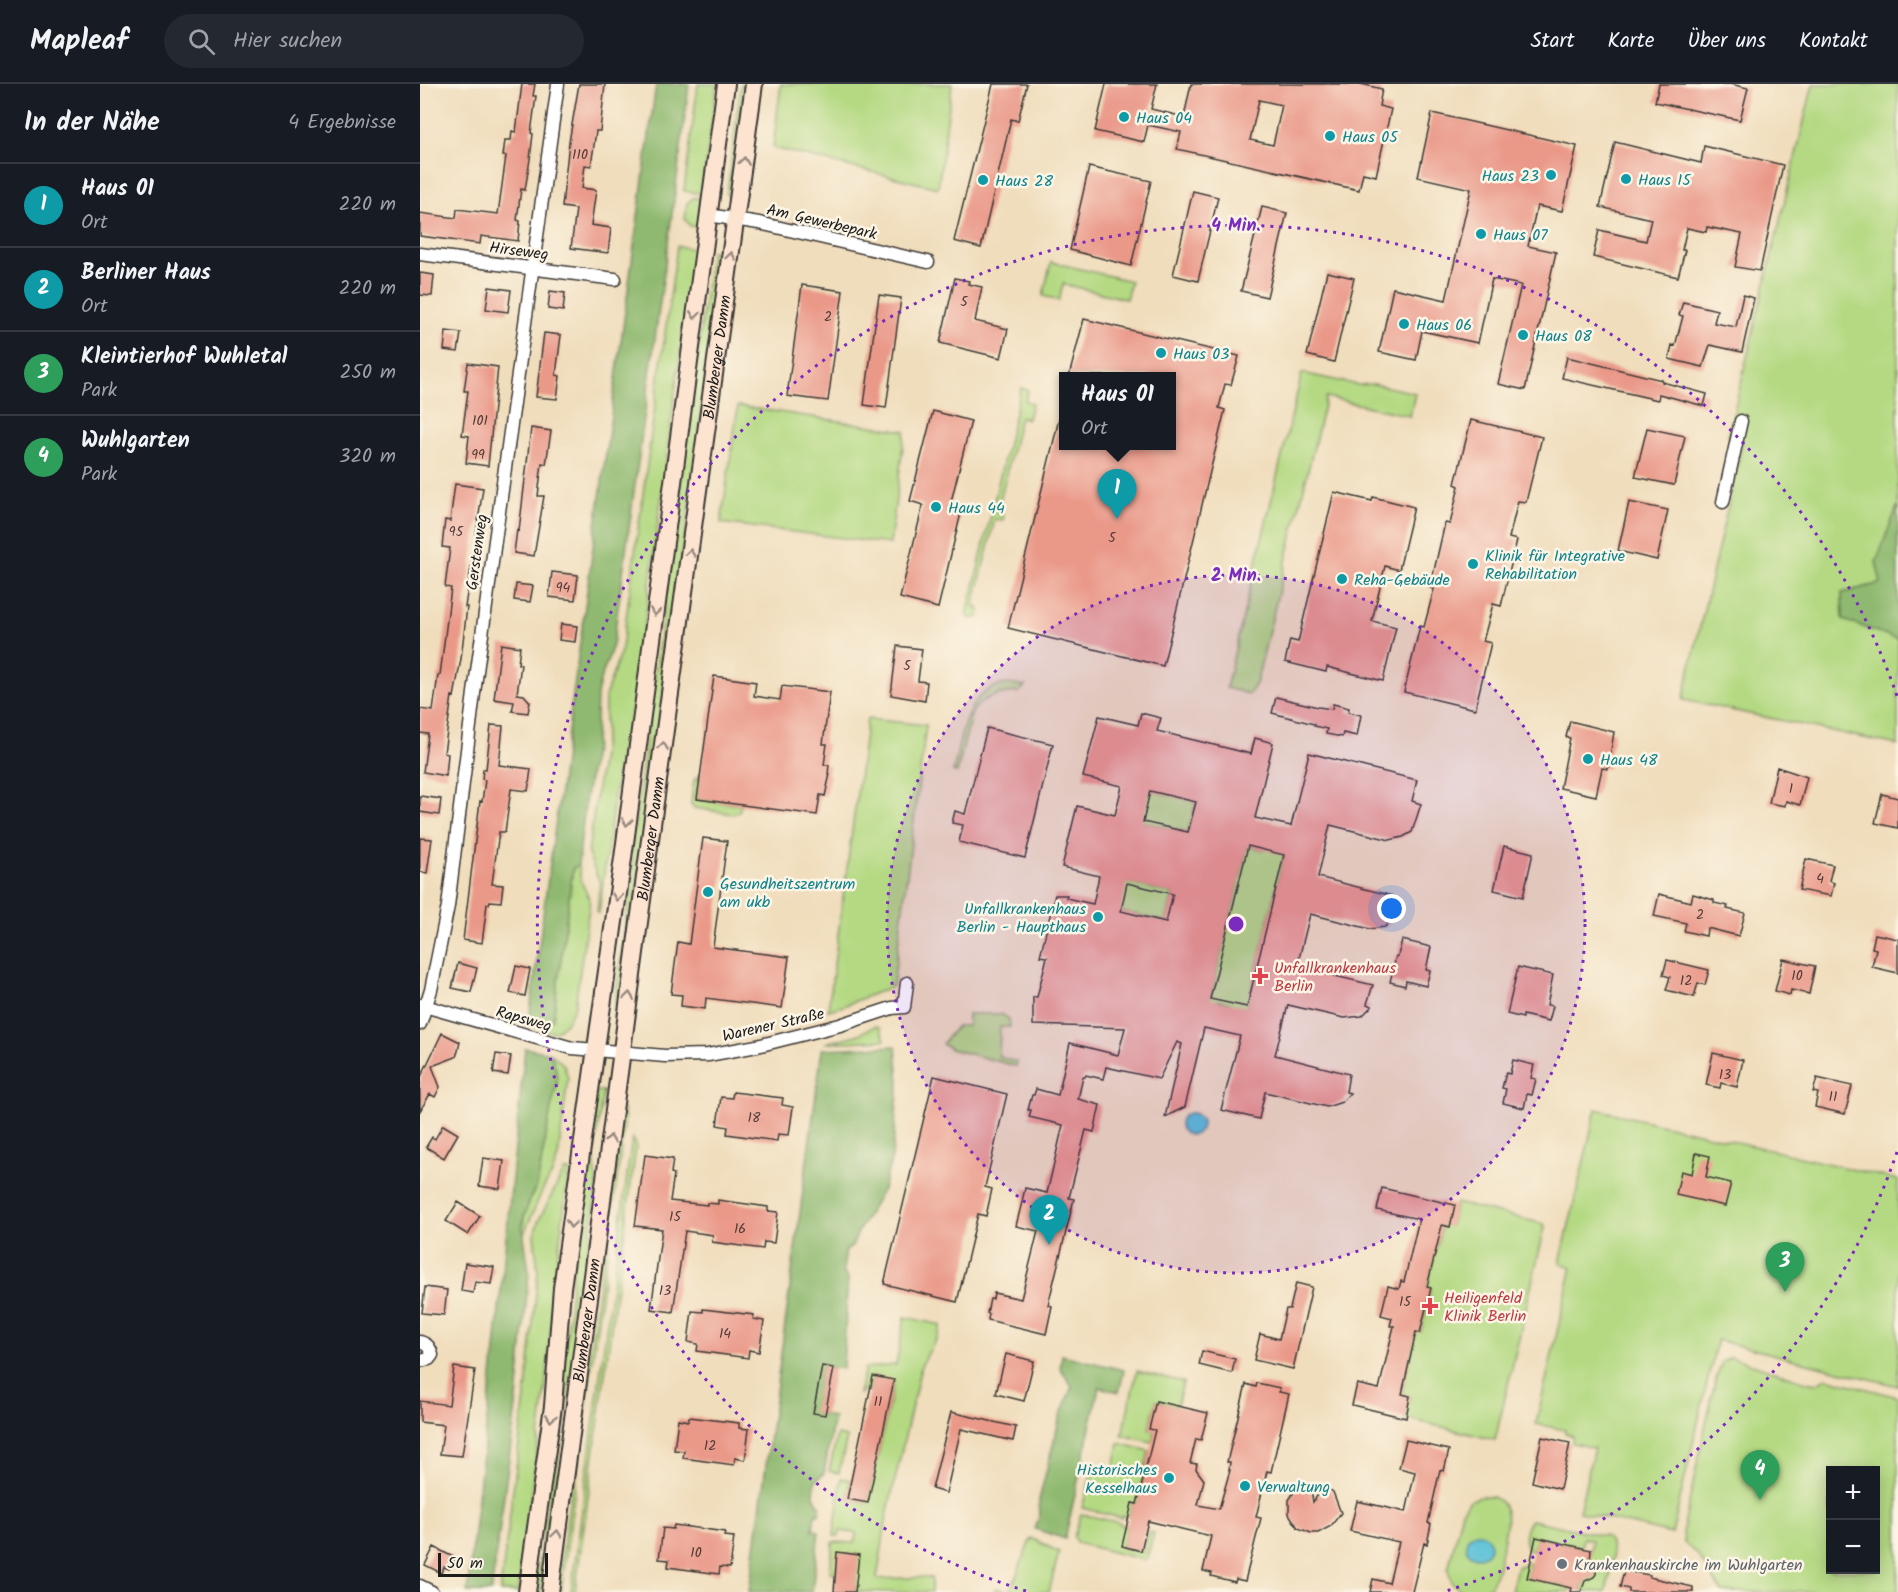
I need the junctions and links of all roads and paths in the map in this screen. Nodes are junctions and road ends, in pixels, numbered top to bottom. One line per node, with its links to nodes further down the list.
1 (558, 84): 8 (street, Gerstenweg)
2 (726, 84): 4 (main road, Blumberger Damm)
3 (754, 84): 5 (main road, Blumberger Damm, one-way to 3)
4 (708, 215): 5 (street, Am Gewerbepark); 15 (main road, Blumberger Damm, one-way to 15)
5 (736, 219): 7 (street, Am Gewerbepark); 16 (main road, Blumberger Damm, one-way to 5)
6 (420, 254): 8 (street, Hirseweg)
7 (928, 262)
8 (532, 269): 9 (street, Hirseweg); 13 (street, Gerstenweg)
9 (615, 279)
10 (1741, 421): 11 (street)
11 (1723, 502)
12 (907, 983): 16 (street, Warener Straße)
13 (423, 1005): 14 (street, Gerstenweg); 15 (street, Rapsweg)
14 (420, 1024)
15 (595, 1051): 16 (street, Rapsweg); 21 (main road, Blumberger Damm, one-way to 21)
16 (622, 1054): 22 (main road, Blumberger Damm, one-way to 16)
17 (420, 1342): 18 (street)
18 (420, 1361)
19 (420, 1586): 20 (street)
20 (432, 1592)
21 (527, 1592)
22 (550, 1592)

